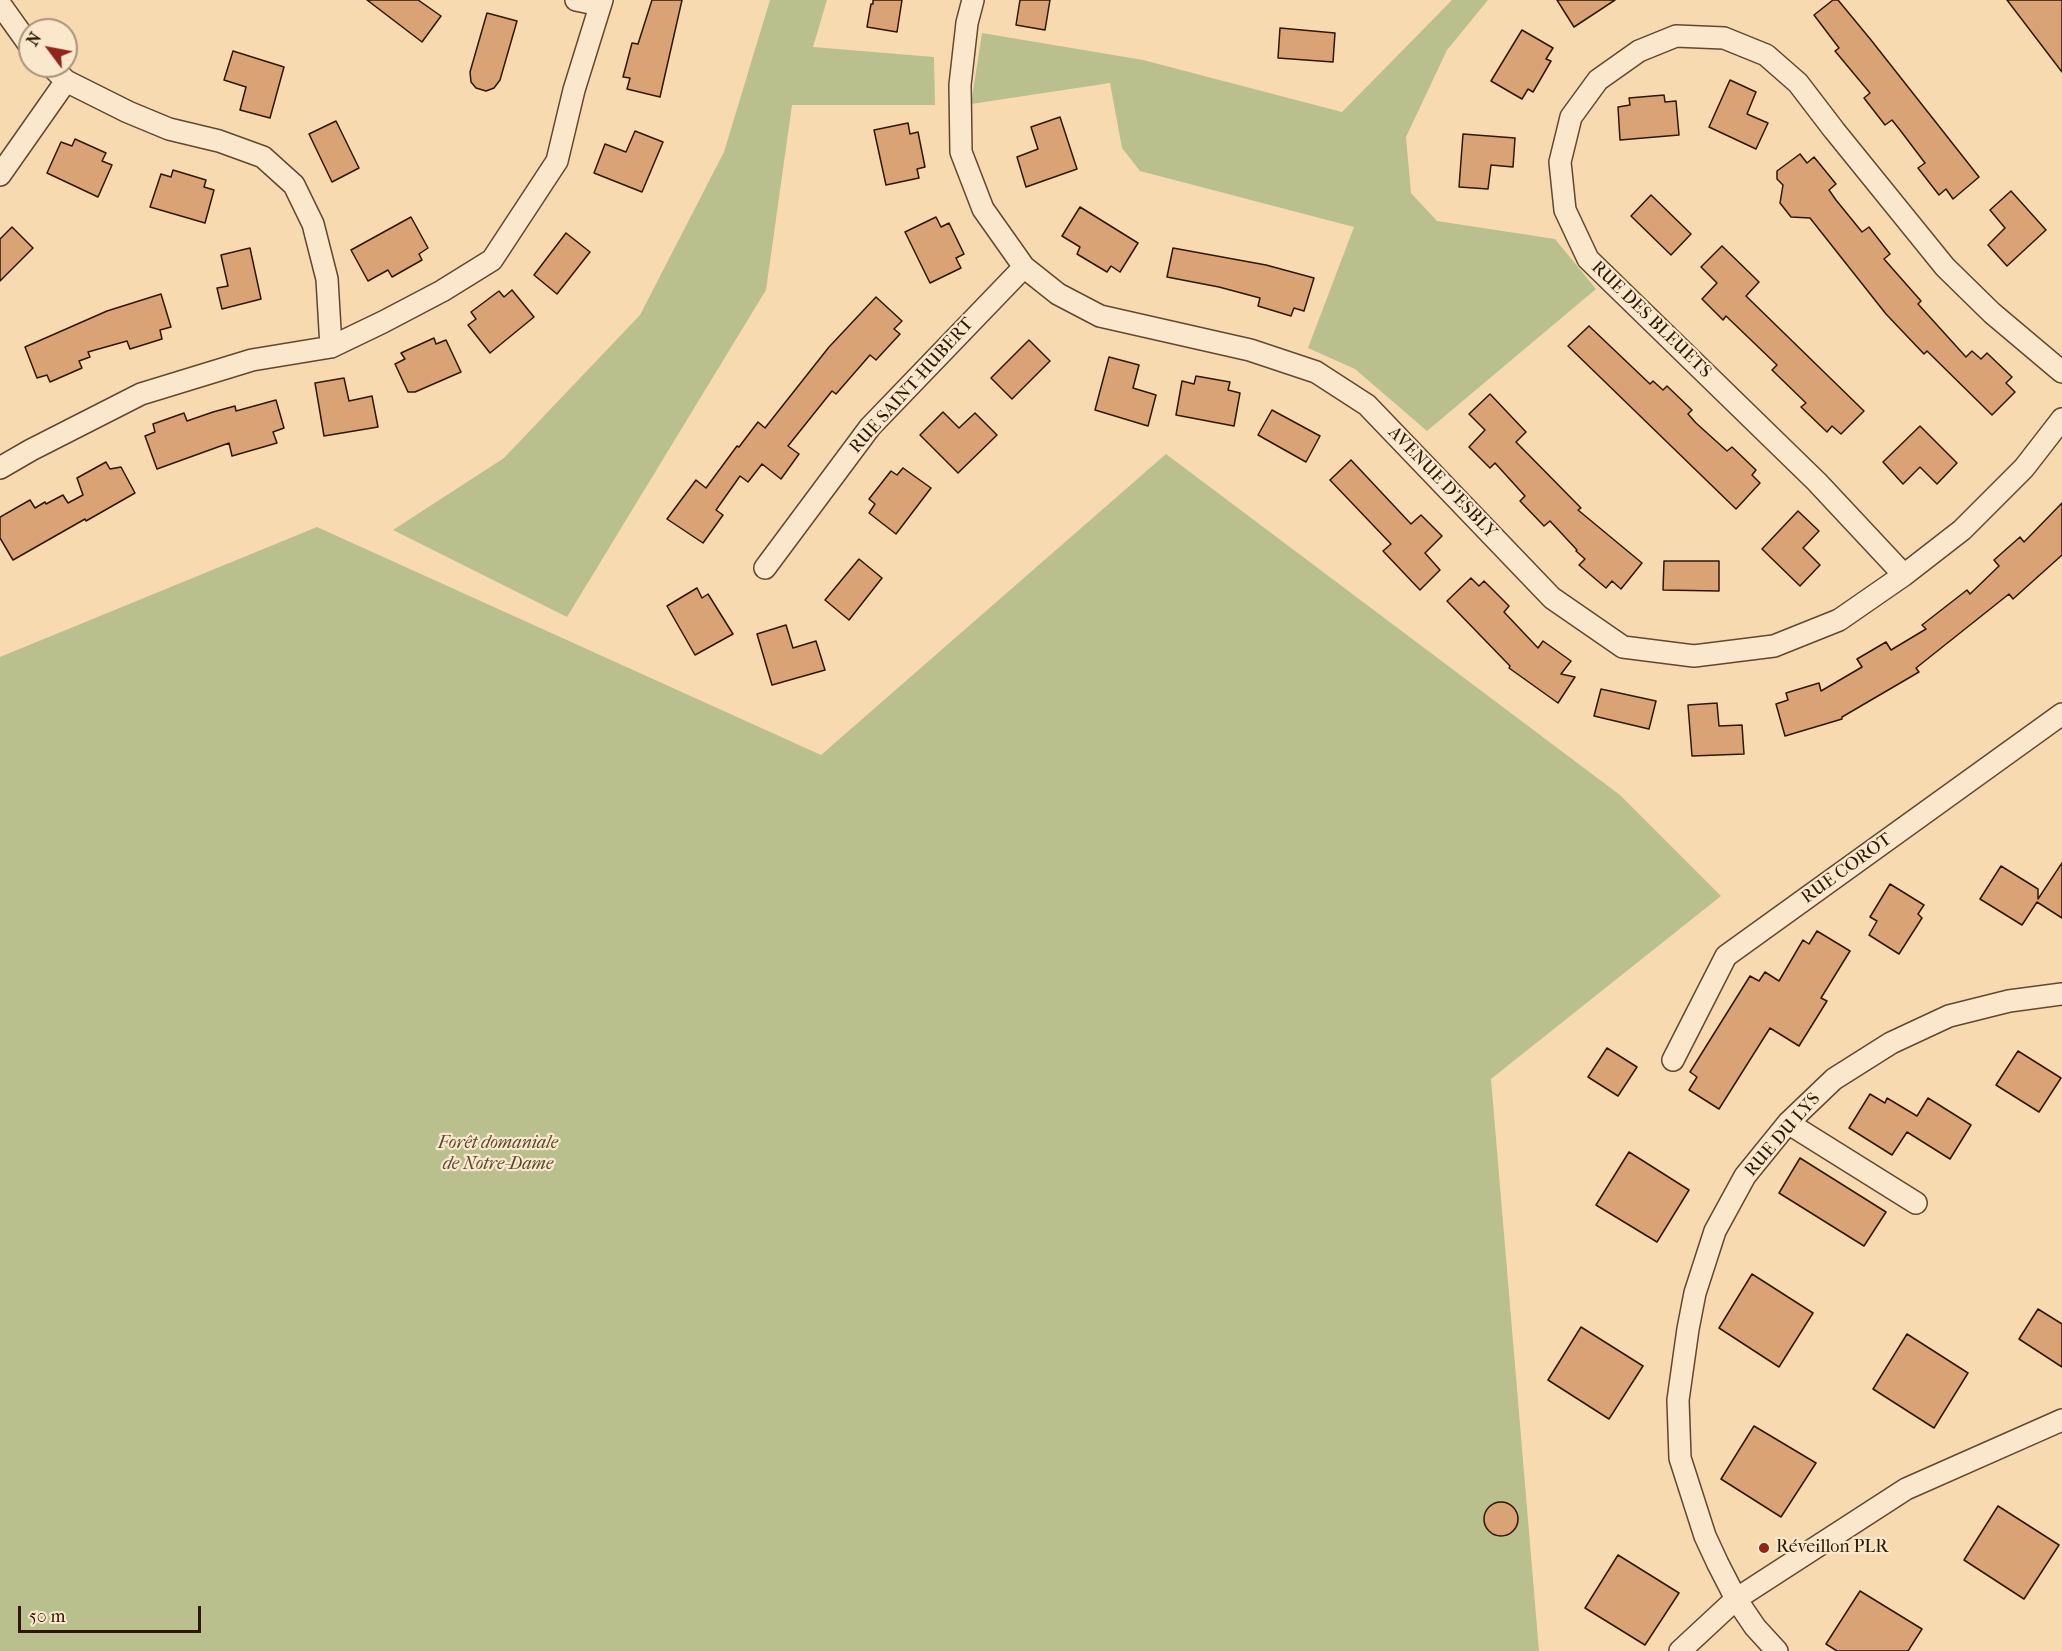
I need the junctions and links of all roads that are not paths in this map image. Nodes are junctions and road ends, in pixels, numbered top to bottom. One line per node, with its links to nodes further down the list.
1 (576, 0): 3 (street)
2 (973, 0): 9 (street, AVENUE D'ESBLY)
3 (601, 3): 10 (street)
4 (0, 4): 5 (street)
5 (18, 29)
6 (63, 78): 7 (street)
7 (66, 81): 8 (street); 10 (street)
8 (0, 175)
9 (1024, 267): 14 (street, RUE SAINT-HUBERT); 15 (street, AVENUE D'ESBLY)
10 (331, 347): 13 (street)
11 (2062, 372): 15 (street, RUE DES BLEUETS)
12 (2062, 419): 15 (street, AVENUE D'ESBLY)
13 (0, 468)
14 (765, 568)
15 (1904, 576)
16 (2062, 714): 18 (street, RUE COROT)
17 (2062, 994): 19 (street, RUE DU LYS)
18 (1673, 1060)
19 (1788, 1123): 20 (street); 22 (street, RUE DU LYS)
20 (1916, 1203)
21 (2062, 1420): 22 (street)
22 (1736, 1599): 23 (street); 24 (street, RUE DU LYS)
23 (1680, 1651)
24 (1777, 1651)

